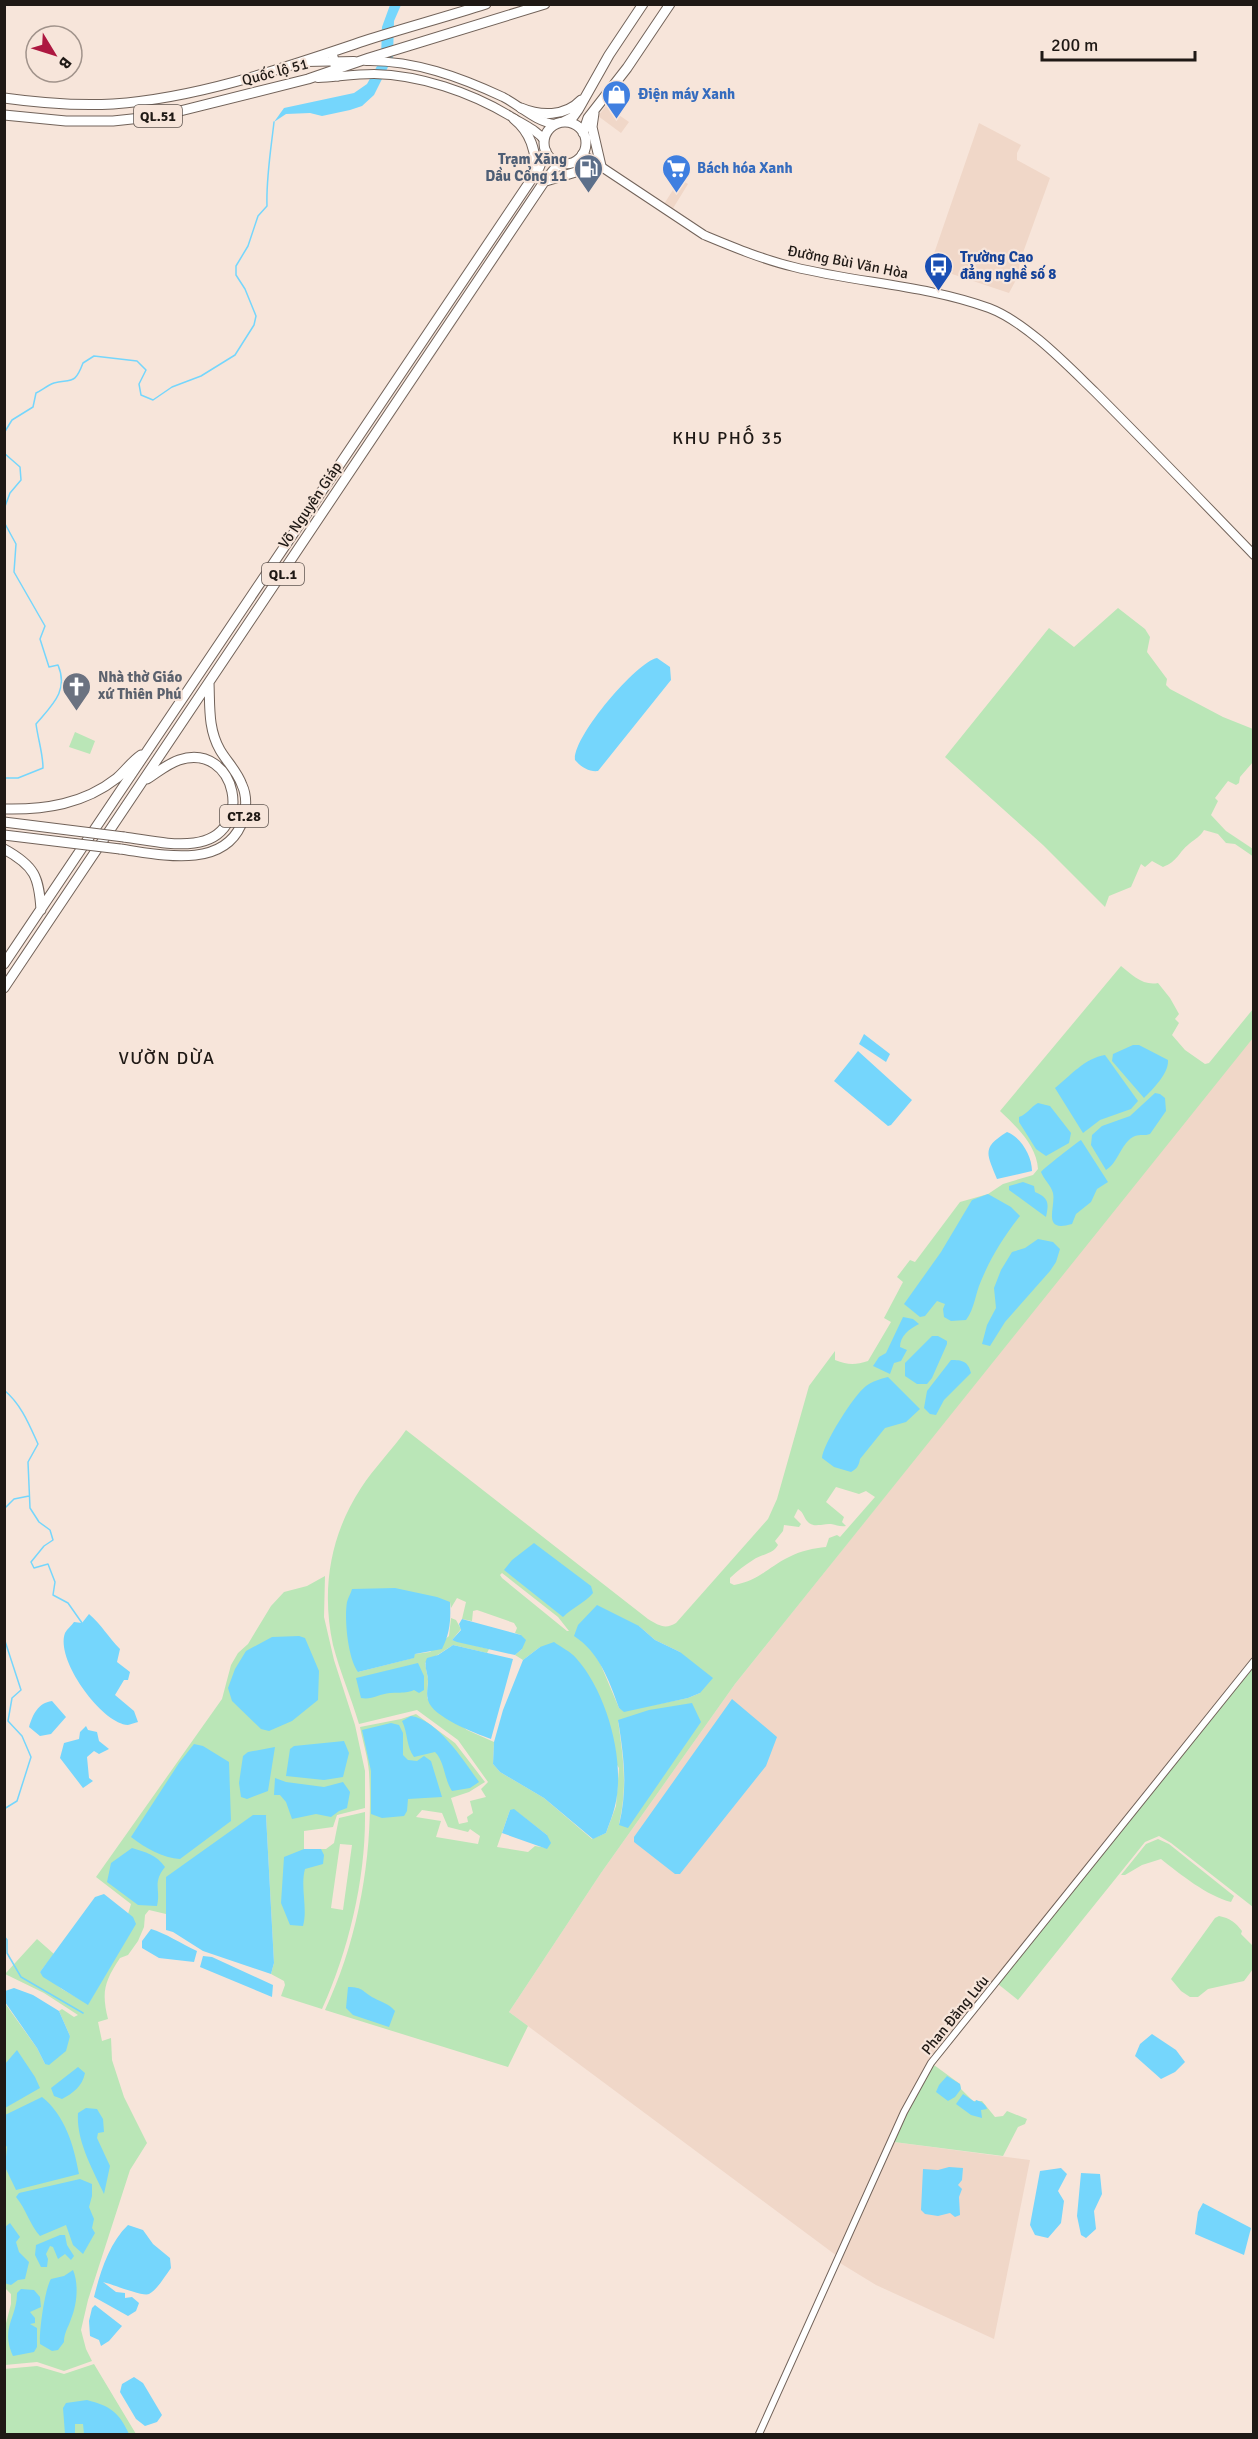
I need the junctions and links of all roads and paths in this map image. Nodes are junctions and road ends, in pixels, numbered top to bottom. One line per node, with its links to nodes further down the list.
1 (486, 4): 6 (highway, Quốc lộ 51 / QL.51)
2 (545, 4): 5 (highway, Quốc lộ 51 / QL.51)
3 (643, 4): 7 (highway)
4 (670, 4): 10 (highway)
5 (372, 59): 6 (highway, Quốc lộ 51 / QL.51); 9 (main road)
6 (335, 65): 8 (highway, Quốc lộ 51 / QL.51); 11 (highway, Quốc lộ 51 / QL.51); 12 (main road)
7 (588, 91): 9 (highway); 13 (highway)
8 (4, 98)
9 (521, 108): 13 (main road)
10 (596, 108): 14 (highway); 19 (highway)
11 (4, 115)
12 (514, 118): 15 (main road); 20 (highway)
13 (559, 123): 14 (highway); 15 (highway)
14 (583, 132): 17 (highway)
15 (544, 140): 16 (highway)
16 (546, 151): 18 (highway); 20 (highway, Võ Nguyên Giáp / QL.1)
17 (582, 154): 18 (highway, QL.1); 19 (main road, Đường Bùi Văn Hòa)
18 (564, 164): 21 (highway, Võ Nguyên Giáp / QL.1)
19 (600, 166): 21 (highway); 22 (main road, Đường Bùi Văn Hòa)
20 (533, 177): 24 (highway, Võ Nguyên Giáp / QL.1)
21 (544, 183): 23 (highway, Võ Nguyên Giáp / QL.1)
22 (1254, 555)
23 (209, 683): 25 (highway, Võ Nguyên Giáp / QL.1); 28 (highway, CT.28, bridge)
24 (148, 750): 26 (highway); 30 (highway, Võ Nguyên Giáp / QL.1)
25 (142, 782): 27 (highway, CT.28, bridge); 32 (highway, Võ Nguyên Giáp / QL.1)
26 (4, 809)
27 (4, 822)
28 (4, 835)
29 (4, 849): 30 (highway)
30 (40, 910): 31 (highway, Võ Nguyên Giáp / QL.1)
31 (4, 964)
32 (4, 988)
33 (1254, 1661): 34 (street, Phan Đăng Lưu)
34 (759, 2434)

